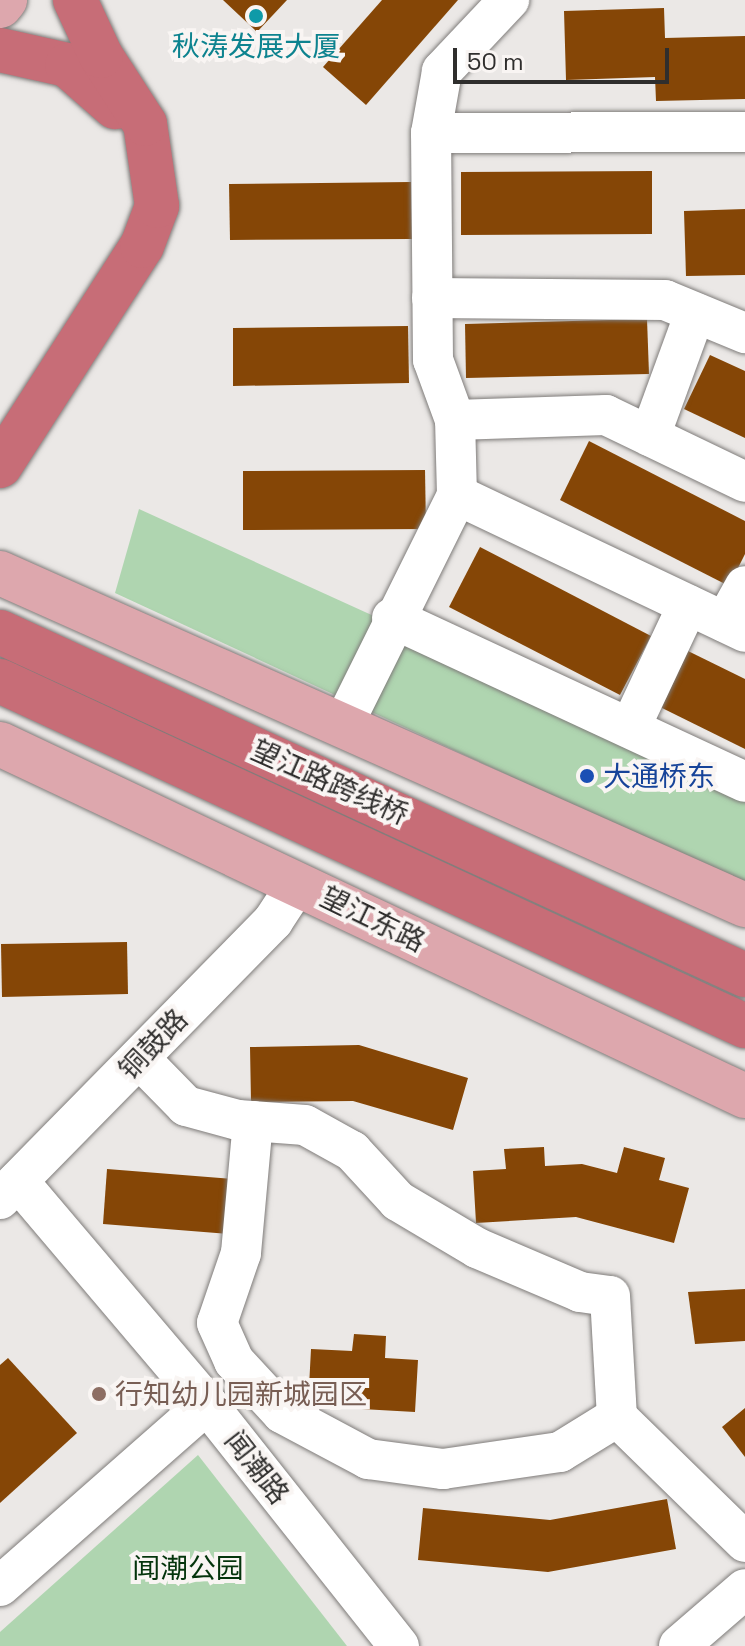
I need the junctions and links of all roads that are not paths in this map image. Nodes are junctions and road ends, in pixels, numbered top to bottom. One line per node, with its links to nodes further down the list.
1 (5, 0): 4 (main road)
2 (75, 0): 14 (highway)
3 (509, 0): 7 (street)
4 (0, 6)
5 (0, 50): 12 (highway)
6 (745, 132): 7 (street)
7 (431, 133): 8 (street)
8 (432, 298): 9 (street); 11 (street)
9 (695, 313): 10 (street); 13 (street)
10 (745, 333)
11 (455, 420): 13 (street); 16 (street)
12 (0, 426)
13 (650, 436): 15 (street)
14 (0, 466)
15 (745, 482)
16 (457, 495): 19 (street); 21 (street)
17 (0, 573): 26 (main road)
18 (745, 586): 22 (street)
19 (688, 605): 22 (street); 27 (street)
20 (0, 609): 25 (highway)
21 (392, 618): 26 (street); 27 (street)
22 (735, 627)
23 (0, 632): 25 (highway, 望江路跨线桥)
24 (0, 681): 33 (highway, 望江路跨线桥)
25 (123, 691): 32 (highway, 望江路跨线桥)
26 (343, 725): 31 (main road)
27 (630, 728): 29 (street)
28 (0, 744): 30 (main road, 望江东路)
29 (745, 782)
30 (298, 883): 36 (street, 铜鼓路); 37 (main road, 望江东路)
31 (745, 905)
32 (745, 975)
33 (663, 989): 34 (highway); 35 (highway)
34 (745, 1026)
35 (745, 1045)
36 (139, 1058): 38 (street); 39 (street, 铜鼓路)
37 (745, 1096)
38 (253, 1121): 40 (street); 42 (street)
39 (9, 1190): 41 (street, 闻潮路)
40 (228, 1346): 41 (street); 42 (street)
41 (198, 1394): 44 (street); 46 (street, 闻潮路)
42 (617, 1417): 43 (street)
43 (745, 1542)
44 (0, 1586)
45 (745, 1589): 47 (street)
46 (399, 1646)
47 (679, 1646)

